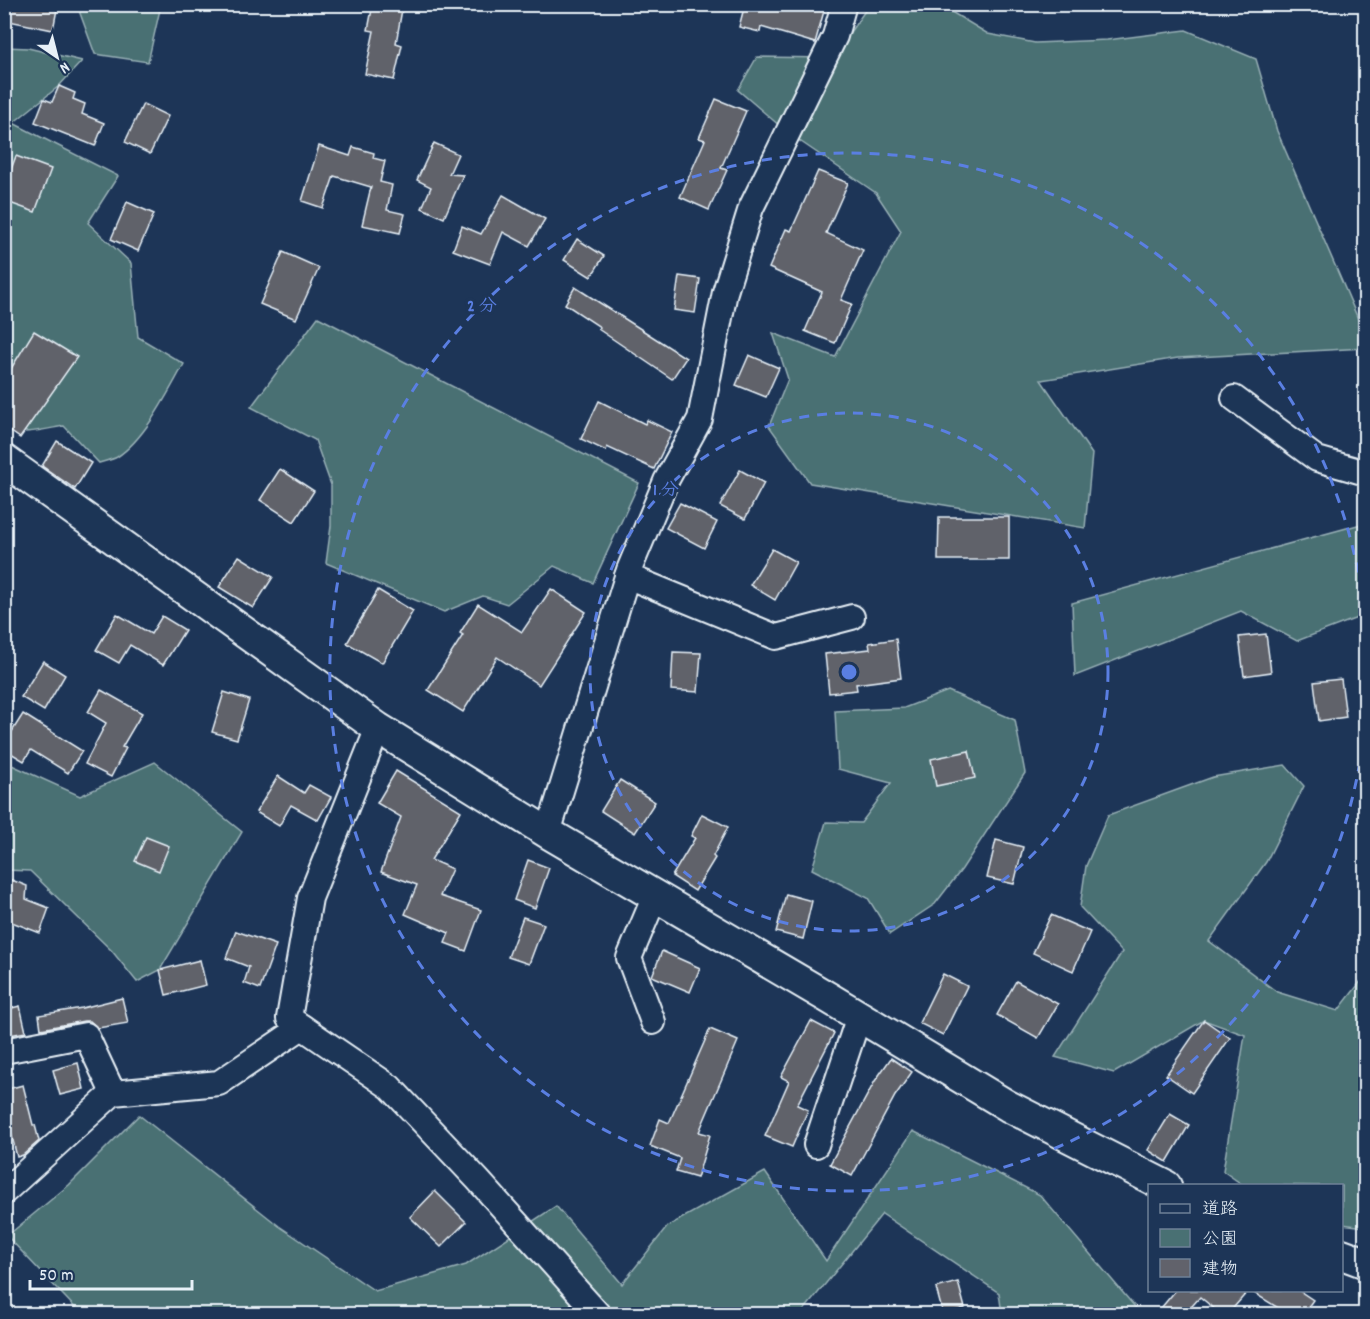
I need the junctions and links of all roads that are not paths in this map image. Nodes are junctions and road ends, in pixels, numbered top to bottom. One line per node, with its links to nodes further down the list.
1 (844, 4): 5 (street)
2 (1234, 398): 4 (street)
3 (4, 460): 7 (street)
4 (1365, 473)
5 (627, 576): 6 (street); 8 (street)
6 (852, 617)
7 (378, 728): 8 (street); 12 (street)
8 (548, 833): 9 (street)
9 (655, 896): 10 (street); 11 (street)
10 (859, 1016): 15 (street); 16 (street)
11 (653, 1022)
12 (302, 1027): 14 (street); 20 (street)
13 (4, 1052): 14 (street)
14 (113, 1093): 17 (street)
15 (816, 1145)
16 (1164, 1184)
17 (4, 1192)
18 (1343, 1255): 19 (street)
19 (1365, 1263)
20 (598, 1314)

